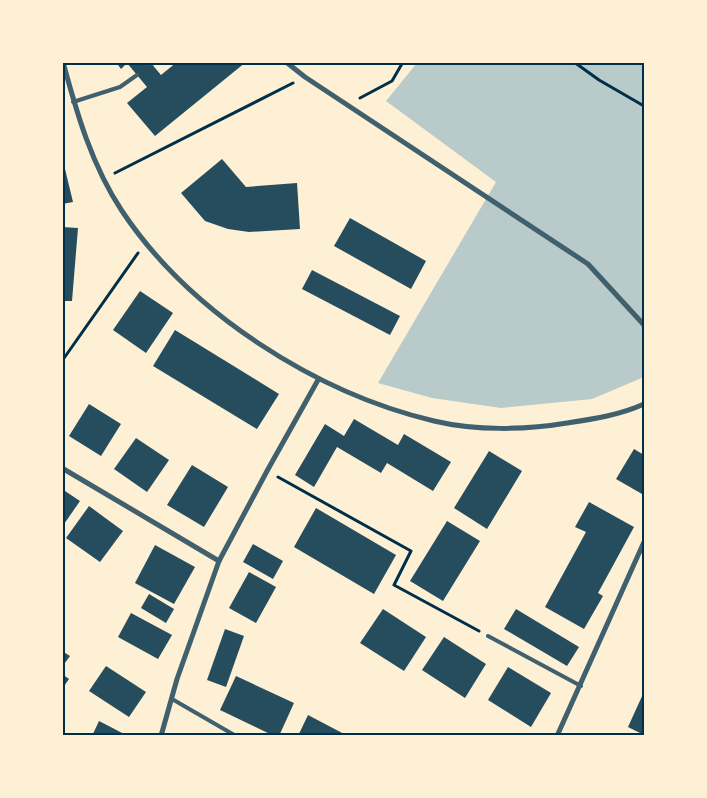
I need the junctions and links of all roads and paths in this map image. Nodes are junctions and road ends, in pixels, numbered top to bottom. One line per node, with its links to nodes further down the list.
1 (63, 62): 7 (street)
2 (286, 62): 6 (street)
3 (403, 62): 8 (path)
4 (574, 62): 9 (path)
5 (137, 75): 7 (lane)
6 (305, 77): 8 (street); 10 (path)
7 (73, 102): 10 (street)
8 (348, 105): 12 (street)
9 (644, 106)
10 (104, 179): 11 (street)
11 (146, 243): 13 (path); 14 (street)
12 (644, 325)
13 (62, 361)
14 (318, 380): 15 (street); 17 (street)
15 (644, 404)
16 (62, 468): 19 (street)
17 (267, 471): 19 (street); 20 (path)
18 (644, 542): 21 (street)
19 (220, 561): 22 (street)
20 (488, 636): 21 (lane)
21 (581, 686): 25 (street)
22 (172, 699): 23 (street); 24 (lane)
23 (161, 736)
24 (236, 736)
25 (557, 736)

